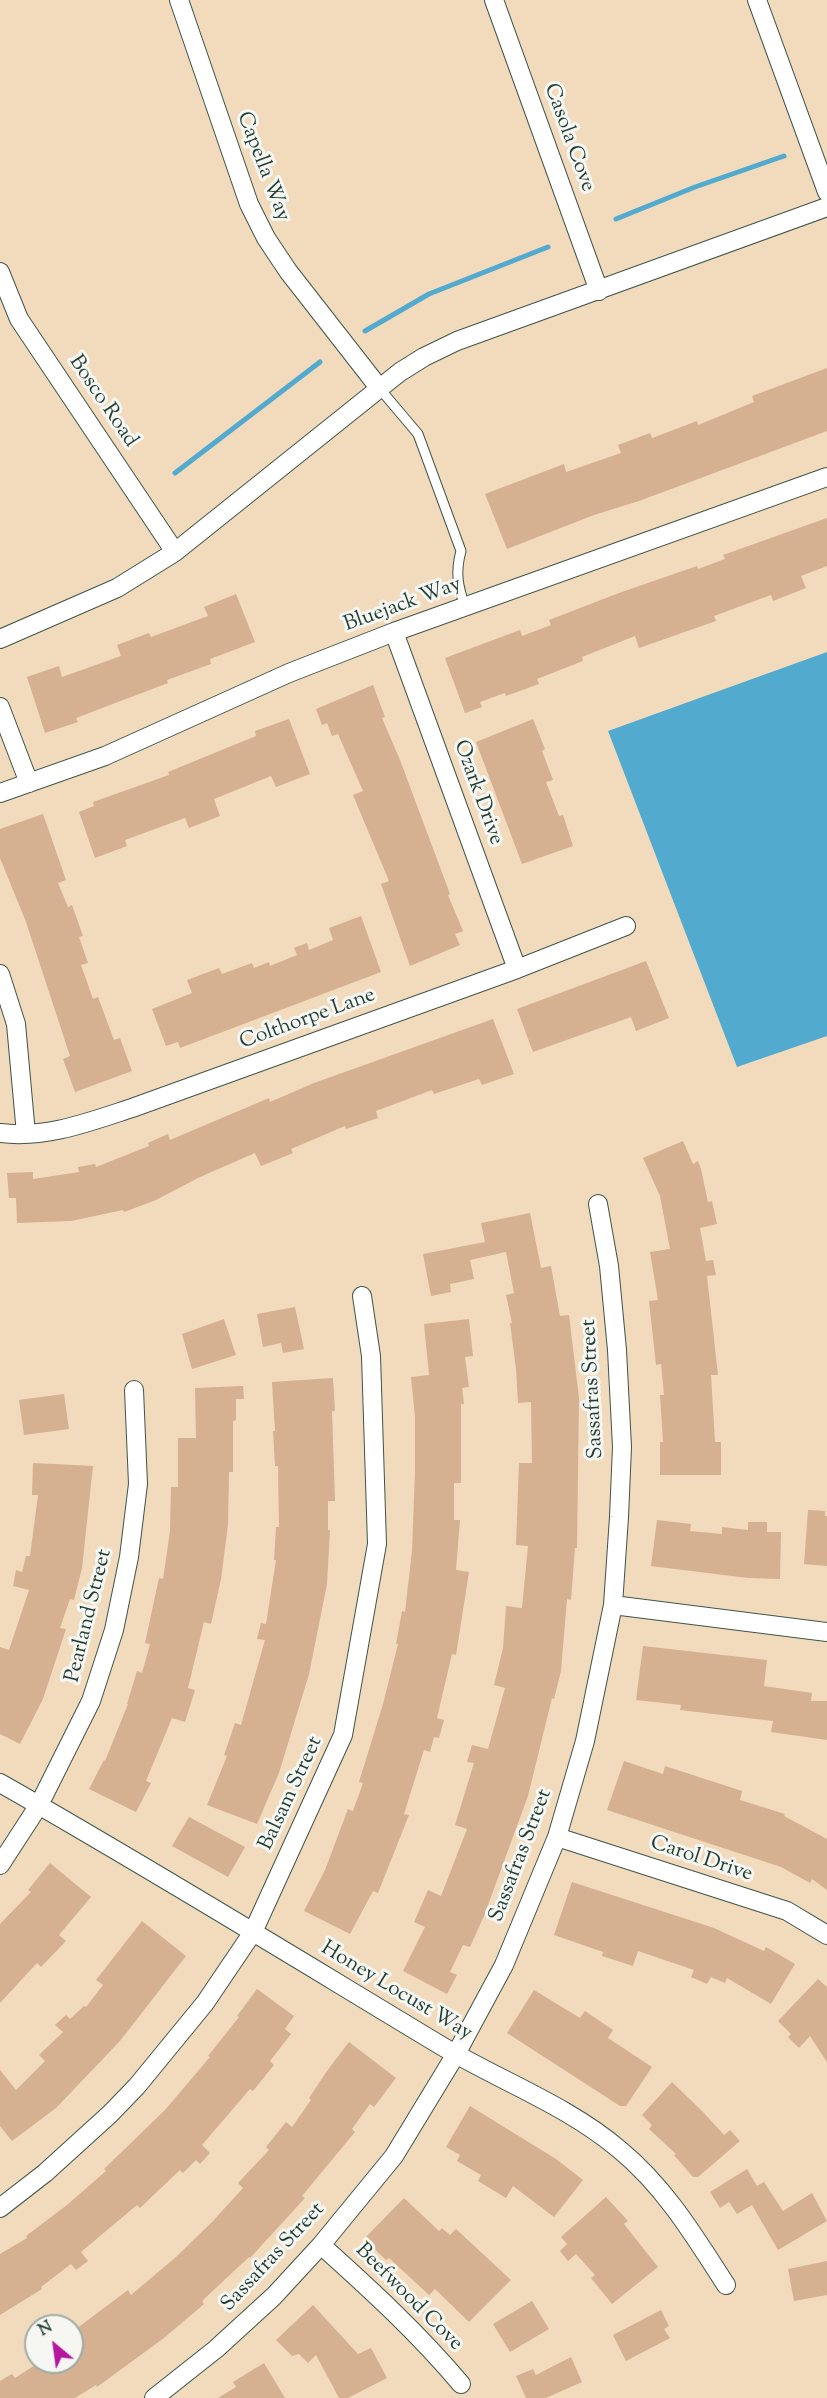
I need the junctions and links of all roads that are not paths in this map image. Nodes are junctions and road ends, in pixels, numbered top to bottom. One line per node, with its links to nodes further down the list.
1 (179, 0): 8 (street, Capella Way)
2 (494, 0): 7 (street, Casola Cove)
3 (758, 0): 4 (street)
4 (827, 192)
5 (827, 207): 7 (street)
6 (0, 272): 10 (street, Bosco Road)
7 (598, 291): 8 (street)
8 (380, 389): 10 (street); 11 (lane)
9 (827, 477): 11 (street, Bluejack Way)
10 (175, 552): 13 (street)
11 (465, 607): 12 (street, Bluejack Way)
12 (394, 632): 15 (street, Bluejack Way); 18 (street, Ozark Drive)
13 (0, 639)
14 (0, 707): 15 (street)
15 (29, 783): 16 (street, Bluejack Way)
16 (0, 793)
17 (626, 926): 18 (street, Colthorpe Lane)
18 (517, 969): 21 (street, Colthorpe Lane)
19 (0, 974): 21 (street)
20 (0, 1133): 21 (street, Colthorpe Lane)
21 (26, 1134)
22 (598, 1204): 25 (street, Sassafras Street)
23 (362, 1296): 31 (street, Balsam Street)
24 (134, 1390): 28 (street, Pearland Street)
25 (613, 1605): 26 (street); 29 (street, Sassafras Street)
26 (827, 1632)
27 (0, 1783): 28 (street, Honey Locust Way)
28 (39, 1805): 30 (street, Pearland Street); 31 (street, Honey Locust Way)
29 (557, 1837): 32 (street, Carol Drive); 33 (street, Sassafras Street)
30 (0, 1865)
31 (253, 1932): 33 (street, Honey Locust Way); 34 (street, Balsam Street)
32 (827, 1935)
33 (456, 2054): 35 (street, Sassafras Street); 36 (street, Honey Locust Way)
34 (0, 2208)
35 (321, 2245): 37 (street, Beefwood Cove); 38 (street, Sassafras Street)
36 (726, 2285)
37 (460, 2384)
38 (154, 2398)

